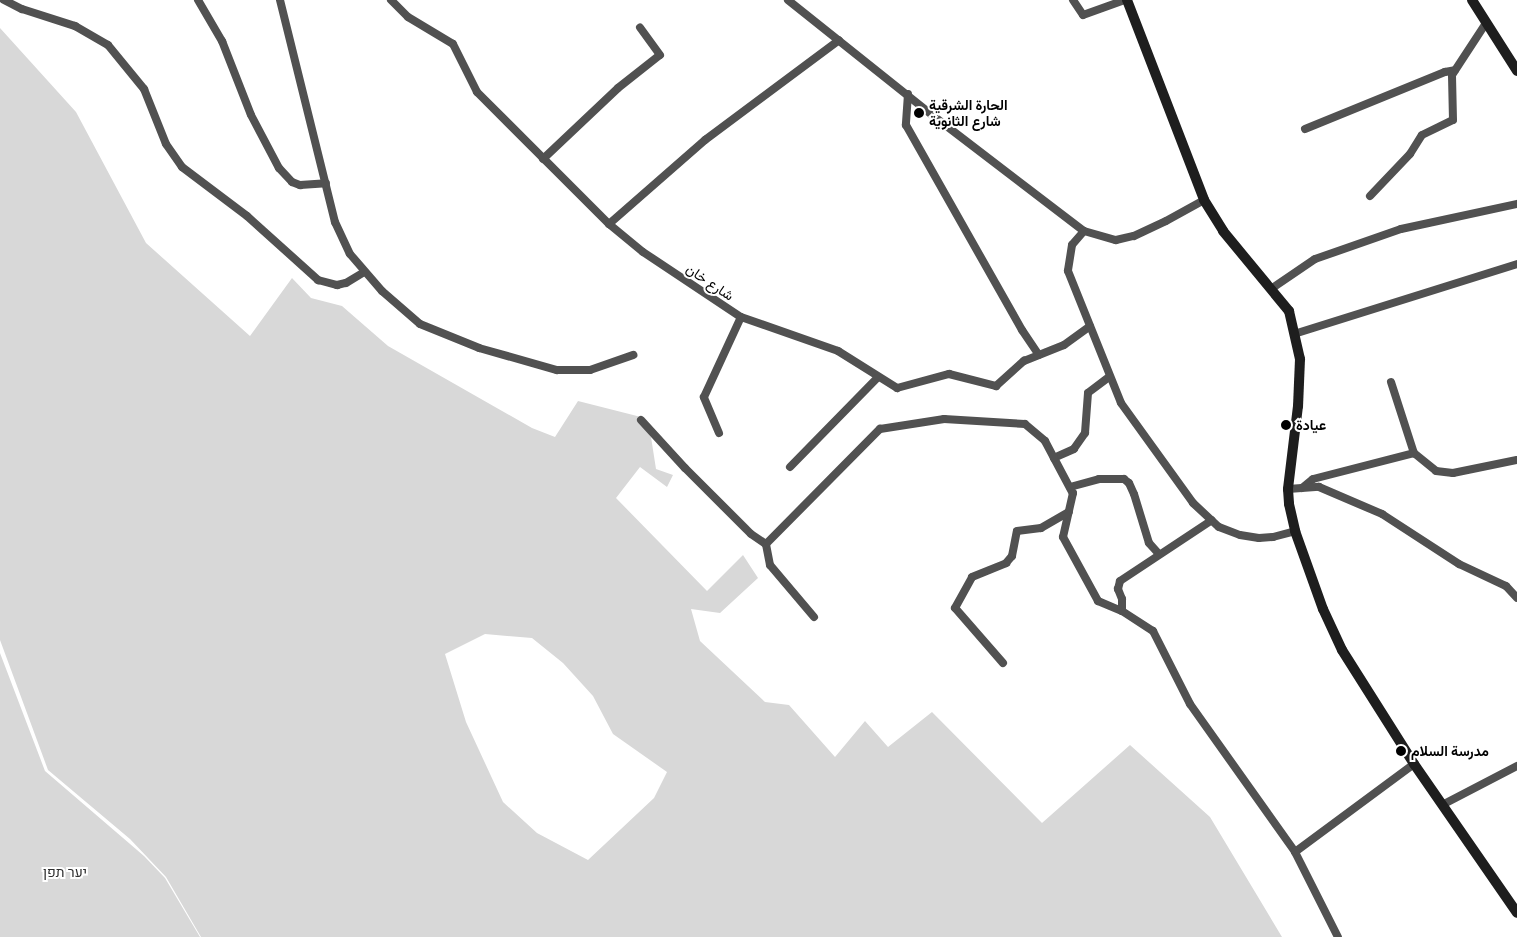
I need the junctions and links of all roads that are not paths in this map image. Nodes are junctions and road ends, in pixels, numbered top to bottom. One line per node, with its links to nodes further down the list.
1 (4, 0): 26 (street)
2 (198, 0): 19 (street)
3 (280, 0): 19 (street)
4 (391, 0): 18 (street, شارع خان)
5 (788, 0): 12 (street)
6 (1073, 0): 7 (street)
7 (1126, 0): 21 (street)
8 (1472, 0): 10 (street)
9 (1479, 0): 13 (street)
10 (1486, 23): 14 (street); 15 (street)
11 (640, 27): 18 (street)
12 (839, 40): 16 (street); 23 (street)
13 (1517, 60)
14 (1455, 70): 17 (street); 20 (street)
15 (1517, 71)
16 (908, 94): 24 (street); 32 (street)
17 (1305, 129)
18 (543, 159): 23 (street, شارع خان)
19 (326, 183): 26 (street)
20 (1370, 196)
21 (1204, 200): 24 (street); 27 (street)
22 (1517, 204): 27 (street)
23 (609, 224): 28 (street, شارع خان)
24 (1084, 231): 29 (street)
25 (1517, 264): 30 (street)
26 (364, 272): 31 (street)
27 (1271, 289): 30 (street)
28 (741, 318): 33 (street, شارع خان); 37 (street)
29 (1090, 326): 32 (street, شارع خان); 34 (street)
30 (1294, 334): 44 (street)
31 (633, 355)
32 (1039, 355): 33 (street, شارع خان)
33 (878, 377): 41 (street)
34 (1109, 377): 39 (street); 46 (street)
35 (1391, 382): 38 (street)
36 (641, 420): 48 (street)
37 (719, 433)
38 (1414, 453): 40 (street); 43 (street)
39 (1054, 458): 42 (street); 48 (street)
40 (1517, 460)
41 (790, 467)
42 (1070, 487): 45 (street); 49 (street)
43 (1302, 488): 44 (street); 50 (street)
44 (1288, 489): 47 (street)
45 (1069, 512): 51 (street); 53 (street)
46 (1212, 520): 47 (street); 49 (street)
47 (1295, 531): 54 (street)
48 (766, 544): 52 (street)
49 (1159, 554): 51 (street)
50 (1517, 598)
51 (1122, 611): 57 (street)
52 (814, 617)
53 (1003, 663)
54 (1414, 764): 56 (street); 57 (street)
55 (1517, 766): 56 (street)
56 (1442, 805): 58 (street)
57 (1295, 852): 59 (street)
58 (1517, 913)
59 (1338, 937)

